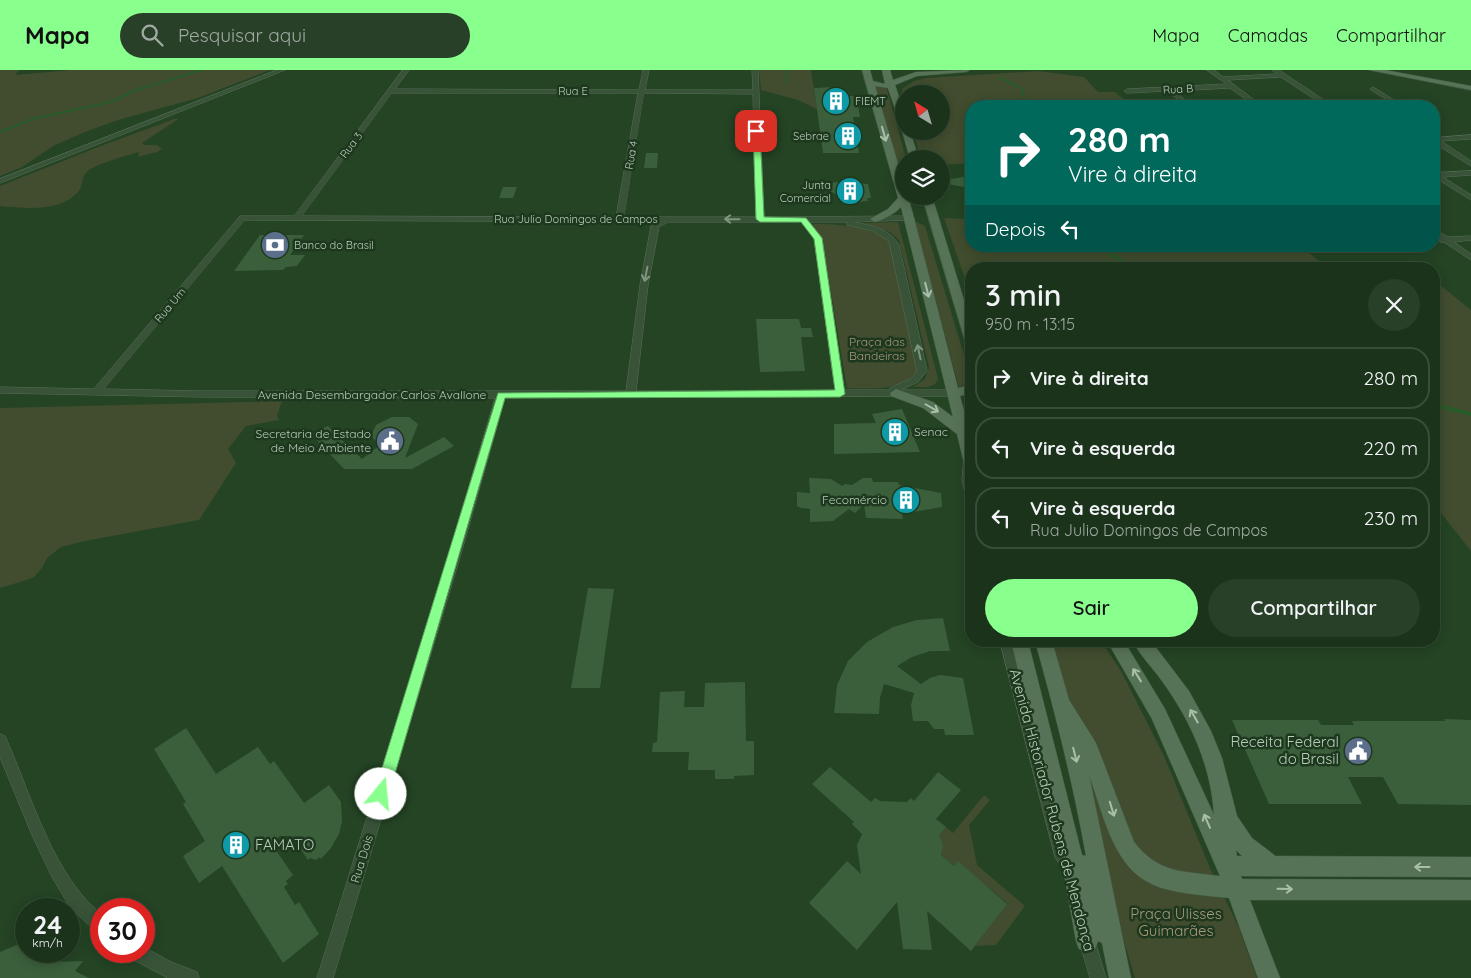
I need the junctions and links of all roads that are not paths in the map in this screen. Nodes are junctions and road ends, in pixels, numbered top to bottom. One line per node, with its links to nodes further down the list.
1 (277, 70): 37 (street)
2 (282, 70): 37 (street)
3 (406, 70): 20 (street, Rua 3)
4 (646, 70): 21 (street, Rua 4)
5 (755, 70): 22 (street)
6 (866, 70): 14 (main road)
7 (886, 70): 15 (main road)
8 (966, 70): 15 (main road)
9 (1210, 70): 13 (street)
10 (1275, 70): 12 (street)
11 (1373, 70): 17 (main road)
12 (1283, 75): 13 (street); 27 (street)
13 (1222, 79): 16 (street)
14 (870, 83): 15 (main road); 33 (main road, one-way to 33)
15 (891, 85): 24 (main road)
16 (1230, 86): 18 (street, Rua B); 26 (street)
17 (1471, 88)
18 (1168, 89): 23 (street, Rua B); 25 (street)
19 (1372, 89): 28 (street)
20 (390, 91): 21 (street, Rua E); 47 (street, Rua 3)
21 (642, 91): 22 (street, Rua E); 43 (street, Rua 4)
22 (755, 92): 48 (street)
23 (1126, 92)
24 (895, 97)
25 (1182, 100)
26 (1250, 100)
27 (1320, 100)
28 (1391, 100)
29 (1471, 137): 30 (street)
30 (1440, 140)
31 (1440, 144): 32 (street)
32 (1471, 164)
33 (895, 171)
34 (1471, 172): 35 (street)
35 (1440, 175)
36 (1440, 178): 38 (street)
37 (0, 180)
38 (1471, 198)
39 (897, 205): 50 (main road)
40 (905, 205): 46 (main road)
41 (930, 205): 53 (main road)
42 (243, 218): 47 (street, Rua Julio Domingos de Campos); 62 (street, Rua Um)
43 (620, 218): 44 (street, Rua Julio Domingos de Campos); 47 (street, Rua Julio Domingos de Campos)
44 (639, 218): 45 (street, Rua Julio Domingos de Campos); 52 (street)
45 (672, 218): 48 (street, Rua Julio Domingos de Campos, one-way to 45); 52 (street)
46 (908, 218): 50 (street, Rua Julio Domingos de Campos); 53 (main road); 65 (main road, one-way to 65)
47 (296, 219)
48 (760, 219): 49 (street, Rua Julio Domingos de Campos)
49 (804, 219): 51 (street, Rua Julio Domingos de Campos); 67 (street)
50 (876, 219): 51 (street, Rua Julio Domingos de Campos)
51 (838, 220): 63 (street, one-way to 51)
52 (655, 226): 66 (street, one-way to 66)
53 (937, 229): 59 (main road)
54 (1440, 236): 57 (street)
55 (1471, 238): 57 (street)
56 (1440, 240): 57 (street)
57 (1446, 240): 58 (street)
58 (1471, 258)
59 (965, 321)
60 (0, 390): 62 (street, Avenida Desembargador Carlos Avallone)
61 (965, 390): 65 (main road)
62 (97, 391): 68 (street, Avenida Desembargador Carlos Avallone)
63 (882, 393): 64 (street, Avenida Desembargador Carlos Avallone); 67 (street, Avenida Desembargador Carlos Avallone)
64 (896, 393): 65 (street, Avenida Desembargador Carlos Avallone); 69 (main road, one-way to 69)
65 (954, 393): 69 (main road)
66 (631, 394): 67 (street, Avenida Desembargador Carlos Avallone); 68 (street, Avenida Desembargador Carlos Avallone)
67 (840, 394)
68 (501, 395): 89 (street, Rua Dois)
69 (963, 432): 70 (main road)
70 (965, 440)
71 (1008, 647): 86 (street, Avenida Historiador Rubens de Mendonça)
72 (1021, 647): 78 (main road)
73 (1045, 647): 76 (main road, Avenida Historiador Rubens de Mendonça)
74 (1119, 647): 80 (main road, one-way to 74)
75 (1146, 647): 79 (main road, one-way to 75)
76 (1061, 703): 83 (main road, one-way to 83); 91 (main road, Avenida Historiador Rubens de Mendonça, one-way to 91)
77 (0, 740): 85 (street)
78 (1054, 774): 86 (main road); 91 (main road)
79 (1224, 809): 80 (main road); 81 (main road)
80 (1227, 866): 81 (main road); 83 (main road)
81 (1273, 866): 82 (main road, one-way to 81)
82 (1471, 867)
83 (1236, 889): 84 (main road, one-way to 84); 92 (main road)
84 (1471, 890)
85 (90, 914)
86 (1087, 941): 90 (street, Avenida Historiador Rubens de Mendonça)
87 (155, 963): 88 (street)
88 (192, 978)
89 (325, 978)
90 (1098, 978)
91 (1119, 978)
92 (1269, 978)

